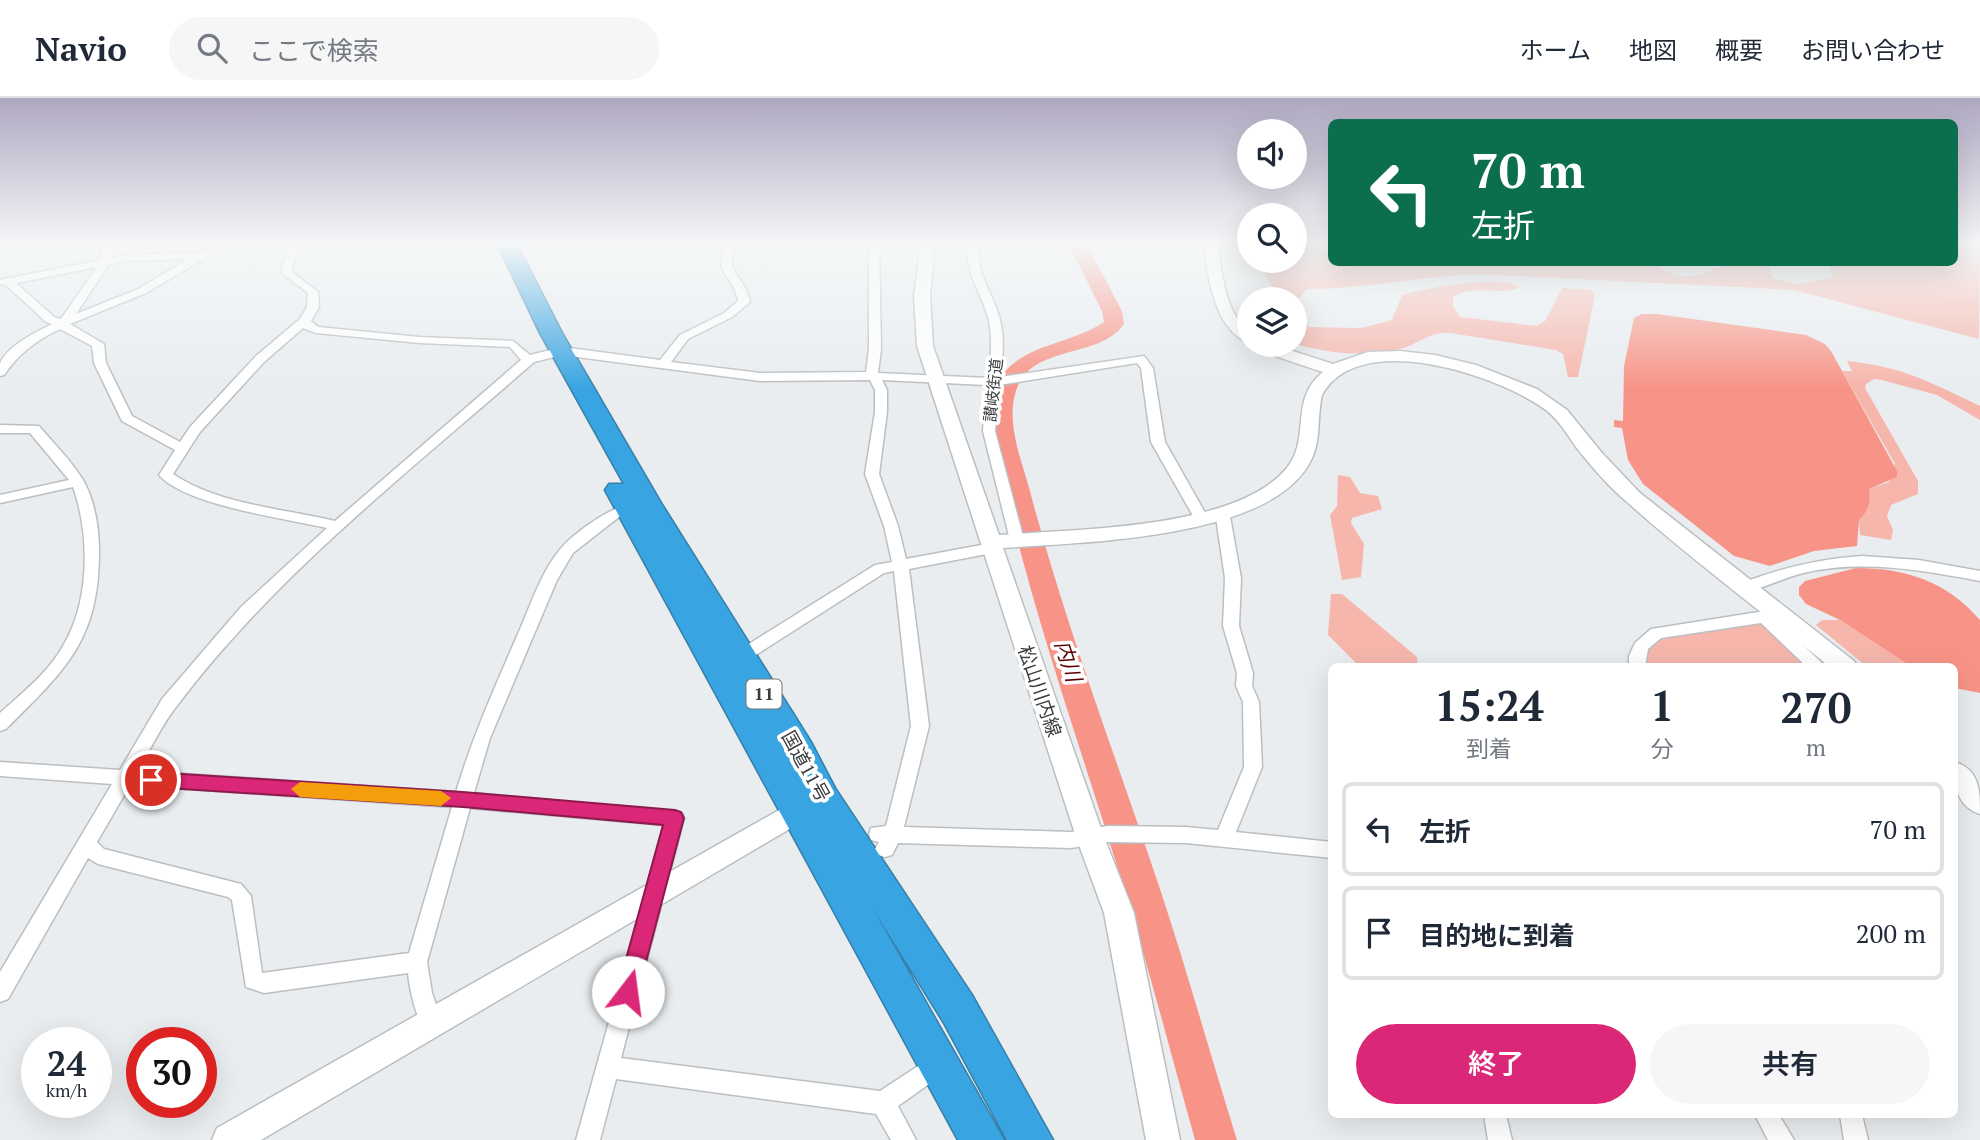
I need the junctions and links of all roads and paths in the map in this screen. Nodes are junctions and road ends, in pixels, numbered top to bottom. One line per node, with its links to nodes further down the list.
1 (16, 292): 13 (street)
2 (85, 292): 13 (street)
3 (140, 292): 13 (street)
4 (312, 292): 12 (street)
5 (514, 292): 15 (highway, 国道11号 / 11)
6 (523, 292): 15 (highway, 国道11号 / 11)
7 (741, 292): 17 (street)
8 (875, 292): 20 (street)
9 (923, 292): 21 (street, 松山川内線)
10 (983, 292): 22 (street, 讃岐街道)
11 (1219, 292): 14 (street)
12 (305, 321): 15 (street); 24 (street)
13 (64, 323): 19 (street); 24 (street)
14 (1237, 330)
15 (545, 355): 17 (street); 27 (highway, 国道11号 / 11); 30 (street)
16 (1295, 357): 18 (street)
17 (665, 362): 20 (street)
18 (1335, 370): 28 (street); 34 (street)
19 (0, 372)
20 (874, 376): 21 (street); 32 (street)
21 (935, 380): 22 (street); 31 (street, 松山川内線)
22 (998, 381): 29 (street); 31 (street, 讃岐街道)
23 (0, 429): 25 (street)
24 (181, 448): 30 (street)
25 (77, 482): 26 (street); 40 (street)
26 (0, 499)
27 (638, 506): 36 (highway, 国道11号 / 11); 44 (street); 46 (highway, 国道11号 / 11)
28 (1222, 511): 29 (street); 48 (street)
29 (1201, 518): 31 (street)
30 (339, 526): 43 (street)
31 (1005, 543): 32 (street); 47 (street, 松山川内線)
32 (899, 564): 36 (street); 47 (street)
33 (1980, 576): 34 (street)
34 (1747, 587): 35 (street)
35 (1771, 615): 37 (street); 38 (street); 39 (street)
36 (742, 656): 46 (highway, 国道11号 / 11)
37 (1636, 663)
38 (1814, 663)
39 (1840, 663)
40 (0, 724)
41 (0, 769): 43 (street)
42 (1958, 776): 45 (street)
43 (125, 778): 44 (street); 49 (street)
44 (463, 800): 51 (street); 52 (street)
45 (1980, 803)
46 (810, 804): 51 (street); 55 (highway, 国道11号 / 11); 65 (highway, 国道11号 / 11)
47 (1099, 836): 48 (street); 66 (street, 松山川内線)
48 (1224, 838): 50 (street)
49 (86, 843): 52 (street); 53 (street)
50 (1328, 850)
51 (653, 893): 54 (street); 56 (street)
52 (417, 962): 54 (street)
53 (0, 992)
54 (431, 1022): 61 (street)
55 (940, 1063): 57 (street); 64 (highway, 国道11号 / 11)
56 (608, 1067): 57 (street); 62 (street)
57 (883, 1103): 63 (street)
58 (1496, 1118): 67 (street)
59 (1768, 1118): 68 (street)
60 (1852, 1118): 69 (street)
61 (229, 1140)
62 (588, 1140)
63 (904, 1140)
64 (982, 1140)
65 (1031, 1140)
66 (1163, 1140)
67 (1500, 1140)
68 (1782, 1140)
69 (1856, 1140)

